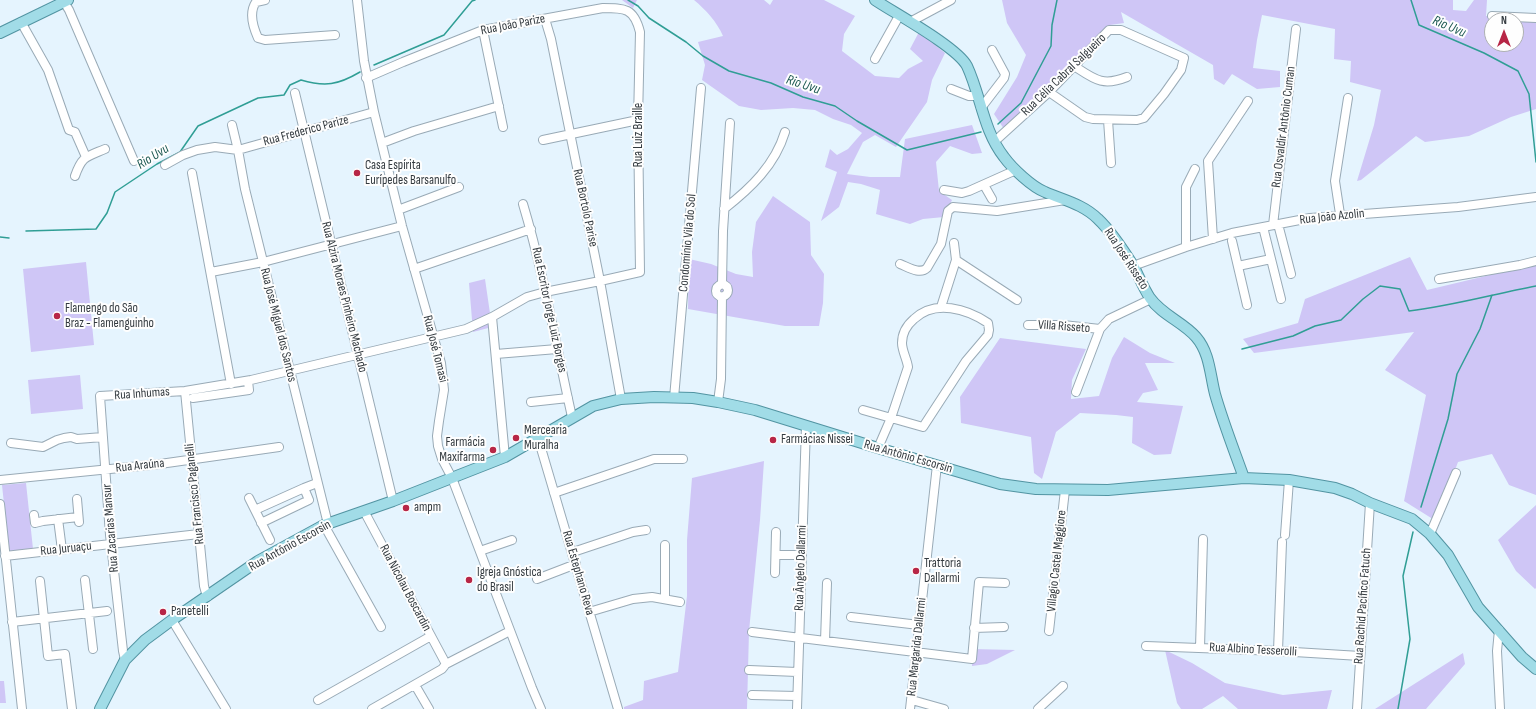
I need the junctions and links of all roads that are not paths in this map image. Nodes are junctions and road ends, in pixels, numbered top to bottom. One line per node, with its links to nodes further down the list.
1 (265, 0): 16 (street)
2 (357, 0): 21 (street, Rua José Tomasi)
3 (875, 0): 7 (main road, Rua José Risseto)
4 (951, 0): 12 (street)
5 (66, 1): 11 (main road); 46 (street)
6 (621, 8): 9 (street, Rua João Parize); 32 (street, Rua Luiz Braille)
7 (900, 16): 12 (main road, Rua José Risseto); 18 (street)
8 (1524, 17): 10 (street)
9 (545, 18): 14 (street, Rua João Parize); 39 (street, Rua Bortolo Parise)
10 (1536, 18)
11 (21, 22): 15 (main road); 45 (street)
12 (910, 22): 26 (main road, Rua José Risseto)
13 (1296, 29): 63 (street, Rua Osvaldir Antônio Cuman)
14 (482, 30): 21 (street, Rua João Parize); 29 (street)
15 (0, 33)
16 (335, 35)
17 (992, 50): 30 (street)
18 (875, 59)
19 (1074, 66): 20 (street); 24 (street, Rua Célia Cabral Salgueiro); 33 (street, Rua Célia Cabral Salgueiro)
20 (1127, 77)
21 (366, 78): 31 (street, Rua José Tomasi)
22 (701, 88): 106 (street, Condomínio Vila do Sol)
23 (951, 90): 26 (street)
24 (1049, 92): 33 (street); 41 (street, Rua Célia Cabral Salgueiro)
25 (295, 93): 37 (street, Rua Alzira Moraes Pinheiro Machado)
26 (978, 96): 30 (main road, Rua José Risseto)
27 (1348, 98): 62 (street)
28 (1248, 101): 67 (street)
29 (498, 106): 36 (street); 42 (street)
30 (981, 108): 41 (main road, Rua José Risseto)
31 (374, 112): 37 (street, Rua Frederico Parize); 42 (street, Rua José Tomasi)
32 (638, 120): 39 (street); 80 (street, Rua Luiz Braille)
33 (1108, 120): 47 (street)
34 (730, 123): 60 (street)
35 (232, 125): 44 (street, Rua José Miguel dos Santos)
36 (503, 127)
37 (303, 132): 44 (street, Rua Frederico Parize); 70 (street, Rua Alzira Moraes Pinheiro Machado)
38 (785, 132): 60 (street)
39 (570, 135): 40 (street); 84 (street, Rua Bortolo Parise)
40 (543, 140)
41 (994, 142): 49 (main road, Rua José Risseto)
42 (382, 143): 61 (street, Rua José Tomasi)
43 (105, 149): 45 (street)
44 (238, 150): 48 (street); 75 (street, Rua José Miguel dos Santos)
45 (86, 157): 52 (street)
46 (134, 161)
47 (1111, 163)
48 (165, 165)
49 (1016, 170): 53 (street); 58 (main road, Rua José Risseto)
50 (1195, 170): 71 (street)
51 (192, 173): 82 (street)
52 (74, 176)
53 (984, 185): 55 (street); 57 (street)
54 (459, 186): 61 (street)
55 (944, 190)
56 (1536, 197): 62 (street, Rua João Azolin)
57 (992, 199)
58 (1065, 200): 76 (street); 77 (main road, Rua José Risseto)
59 (523, 204): 66 (street, Rua Escritor Jorge Luiz Borges)
60 (724, 209): 109 (street)
61 (398, 210): 64 (street, Rua José Tomasi)
62 (1340, 214): 63 (street, Rua João Azolin)
63 (1275, 224): 65 (street, Rua João Azolin); 81 (street)
64 (402, 226): 70 (street); 79 (street, Rua José Tomasi)
65 (1263, 227): 67 (street, Rua João Azolin); 72 (street)
66 (531, 229): 79 (street); 85 (street, Rua Escritor Jorge Luiz Borges)
67 (1213, 239): 71 (street, Rua João Azolin)
68 (1232, 242): 78 (street)
69 (954, 243): 73 (street)
70 (330, 244): 75 (street); 96 (street, Rua Alzira Moraes Pinheiro Machado)
71 (1186, 247): 77 (street, Rua João Azolin)
72 (1271, 258): 78 (street); 87 (street)
73 (956, 260): 88 (street); 90 (street)
74 (1536, 261): 83 (street)
75 (263, 262): 82 (street); 98 (street, Rua José Miguel dos Santos)
76 (900, 264)
77 (1133, 266): 86 (main road, Rua José Risseto)
78 (1238, 266): 89 (street)
79 (414, 270): 94 (street, Rua José Tomasi)
80 (640, 272): 84 (street, Rua Inhumas)
81 (1291, 274)
82 (211, 276): 100 (street)
83 (1439, 279)
84 (600, 281): 85 (street, Rua Inhumas); 107 (street, Rua Bortolo Parise)
85 (545, 292): 91 (street, Rua Inhumas); 95 (street, Rua Escritor Jorge Luiz Borges)
86 (1151, 299): 93 (street, Villa Risseto); 126 (main road, Rua José Risseto)
87 (1282, 299)
88 (1018, 300)
89 (1247, 305)
90 (941, 307): 112 (street); 112 (street)
91 (492, 317): 94 (street, Rua Inhumas); 97 (street)
92 (1028, 325): 93 (street, Villa Risseto)
93 (1100, 329): 102 (street, Villa Risseto)
94 (433, 337): 96 (street, Rua Inhumas); 125 (street, Rua José Tomasi)
95 (557, 348): 97 (street); 105 (street, Rua Escritor Jorge Luiz Borges)
96 (358, 354): 98 (street, Rua Inhumas); 135 (street, Rua Alzira Moraes Pinheiro Machado)
97 (496, 354): 119 (street)
98 (290, 370): 99 (street, Rua Inhumas); 129 (street, Rua José Miguel dos Santos)
99 (248, 381): 100 (street, Rua Inhumas); 104 (street)
100 (230, 384): 101 (street, Rua Inhumas)
101 (185, 391): 103 (street, Rua Inhumas); 120 (street, Rua Francisco Paganelli)
102 (1076, 392)
103 (100, 396): 114 (street, Rua Zacarias Mansur)
104 (194, 398)
105 (568, 398): 108 (street); 111 (street, Rua Escritor Jorge Luiz Borges)
106 (674, 398): 107 (main road, Rua Antônio Escorsin); 109 (main road, Rua Antônio Escorsin)
107 (621, 399): 111 (main road, Rua Antônio Escorsin)
108 (531, 402)
109 (718, 402): 113 (main road, Rua Antônio Escorsin)
110 (863, 410): 112 (street)
111 (572, 417): 115 (main road, Rua Antônio Escorsin)
112 (891, 418): 118 (street)
113 (806, 426): 118 (main road, Rua Antônio Escorsin); 157 (street, Rua Ângelo Dallarmi)
114 (103, 437): 116 (street); 123 (street, Rua Zacarias Mansur)
115 (538, 438): 119 (main road, Rua Antônio Escorsin); 132 (street, Rua Estephano Reva)
116 (11, 443)
117 (279, 447): 120 (street, Rua Araúna)
118 (878, 448): 122 (main road, Rua Antônio Escorsin)
119 (505, 457): 125 (main road, Rua Antônio Escorsin)
120 (191, 459): 123 (street, Rua Araúna); 146 (street, Rua Francisco Paganelli)
121 (683, 459): 132 (street)
122 (937, 465): 131 (main road, Rua Antônio Escorsin); 178 (street, Rua Margarida Dallarmi)
123 (106, 469): 127 (street, Rua Araúna); 151 (street, Rua Zacarias Mansur)
124 (1456, 473): 147 (street)
125 (452, 478): 135 (main road, Rua Antônio Escorsin); 154 (street, Rua José Tomasi)
126 (1244, 478): 128 (main road, Rua Antônio Escorsin); 131 (main road, Rua Antônio Escorsin)
127 (0, 480)
128 (1289, 480): 136 (main road, Rua Antônio Escorsin); 192 (street)
129 (317, 483): 130 (street); 143 (street, Rua José Miguel dos Santos)
130 (304, 488): 138 (street); 142 (street)
131 (1065, 490): 184 (street, Villagio Castel Maggiore)
132 (554, 493): 155 (street, Rua Estephano Reva)
133 (249, 498): 138 (street)
134 (77, 499): 141 (street)
135 (393, 501): 139 (main road, Rua Antônio Escorsin)
136 (1370, 503): 147 (main road, Rua Antônio Escorsin); 194 (street, Rua Rachid Pacífico Fatuch)
137 (0, 504): 158 (street)
138 (255, 510): 142 (street)
139 (364, 511): 143 (main road, Rua Antônio Escorsin); 186 (street, Rua Nicolau Boscardin)
140 (34, 515): 141 (street)
141 (58, 519): 153 (street)
142 (262, 523): 149 (street)
143 (326, 525): 168 (main road, Rua Antônio Escorsin); 179 (street, Rua José Miguel dos Santos)
144 (646, 530): 155 (street)
145 (776, 532): 156 (street)
146 (199, 534): 151 (street, Rua Juruaçu); 168 (street, Rua Francisco Paganelli)
147 (1430, 534): 182 (main road, Rua Antônio Escorsin)
148 (1203, 539): 190 (street)
149 (270, 540)
150 (512, 540): 154 (street)
151 (112, 544): 153 (street, Rua Juruaçu); 195 (street, Rua Zacarias Mansur)
152 (665, 545): 169 (street)
153 (62, 550): 158 (street, Rua Juruaçu)
154 (480, 551): 183 (street, Rua José Tomasi)
155 (573, 552): 159 (street, Rua Estephano Reva)
156 (776, 554): 157 (street); 161 (street)
157 (801, 555): 187 (street, Rua Ângelo Dallarmi)
158 (5, 556): 160 (street)
159 (576, 564): 162 (street); 172 (street, Rua Estephano Reva)
160 (3, 570): 165 (street)
161 (775, 572)
162 (537, 579)
163 (85, 580): 173 (street)
164 (40, 581): 175 (street)
165 (4, 583): 177 (street)
166 (827, 583): 188 (street)
167 (1005, 583): 181 (street)
168 (207, 597): 176 (main road, Rua Antônio Escorsin)
169 (665, 598): 170 (street); 172 (street)
170 (680, 602)
171 (107, 611): 173 (street)
172 (589, 612): 213 (street, Rua Estephano Reva)
173 (89, 613): 175 (street); 191 (street)
174 (851, 617): 178 (street)
175 (43, 619): 177 (street); 207 (street)
176 (172, 620): 195 (main road, Rua Antônio Escorsin); 209 (street)
177 (12, 622): 206 (street)
178 (919, 625): 193 (street, Rua Margarida Dallarmi)
179 (381, 627)
180 (1004, 627): 181 (street)
181 (974, 628): 193 (street)
182 (1499, 630): 197 (main road, Rua Antônio Escorsin); 219 (street)
183 (510, 631): 196 (street); 212 (street, Rua José Tomasi)
184 (1049, 631)
185 (752, 632): 187 (street)
186 (431, 636): 196 (street, Rua Nicolau Boscardin); 204 (street)
187 (798, 638): 188 (street); 199 (street, Rua Ângelo Dallarmi)
188 (825, 641): 193 (street)
189 (1146, 646): 190 (street, Rua Albino Tesserolli)
190 (1200, 648): 192 (street, Rua Albino Tesserolli)
191 (93, 649)
192 (1278, 651): 194 (street, Rua Albino Tesserolli)
193 (916, 652): 205 (street, Rua Margarida Dallarmi)
194 (1360, 656): 218 (street, Rua Rachid Pacífico Fatuch)
195 (125, 660): 208 (main road, Rua Antônio Escorsin)
196 (446, 664): 200 (street)
197 (1536, 669)
198 (749, 670): 199 (street)
199 (797, 672): 203 (street, Rua Ângelo Dallarmi)
200 (415, 685): 210 (street); 211 (street)
201 (1063, 686): 217 (street)
202 (752, 695): 203 (street)
203 (797, 696): 214 (street, Rua Ângelo Dallarmi)
204 (318, 700)
205 (912, 700): 215 (street, Rua Margarida Dallarmi); 216 (street)
206 (22, 709)
207 (72, 709)
208 (100, 709)
209 (226, 709)
210 (372, 709)
211 (429, 709)
212 (542, 709)
213 (618, 709)
214 (796, 709)
215 (910, 709)
216 (944, 709)
217 (1038, 709)
218 (1357, 709)
219 (1500, 709)

